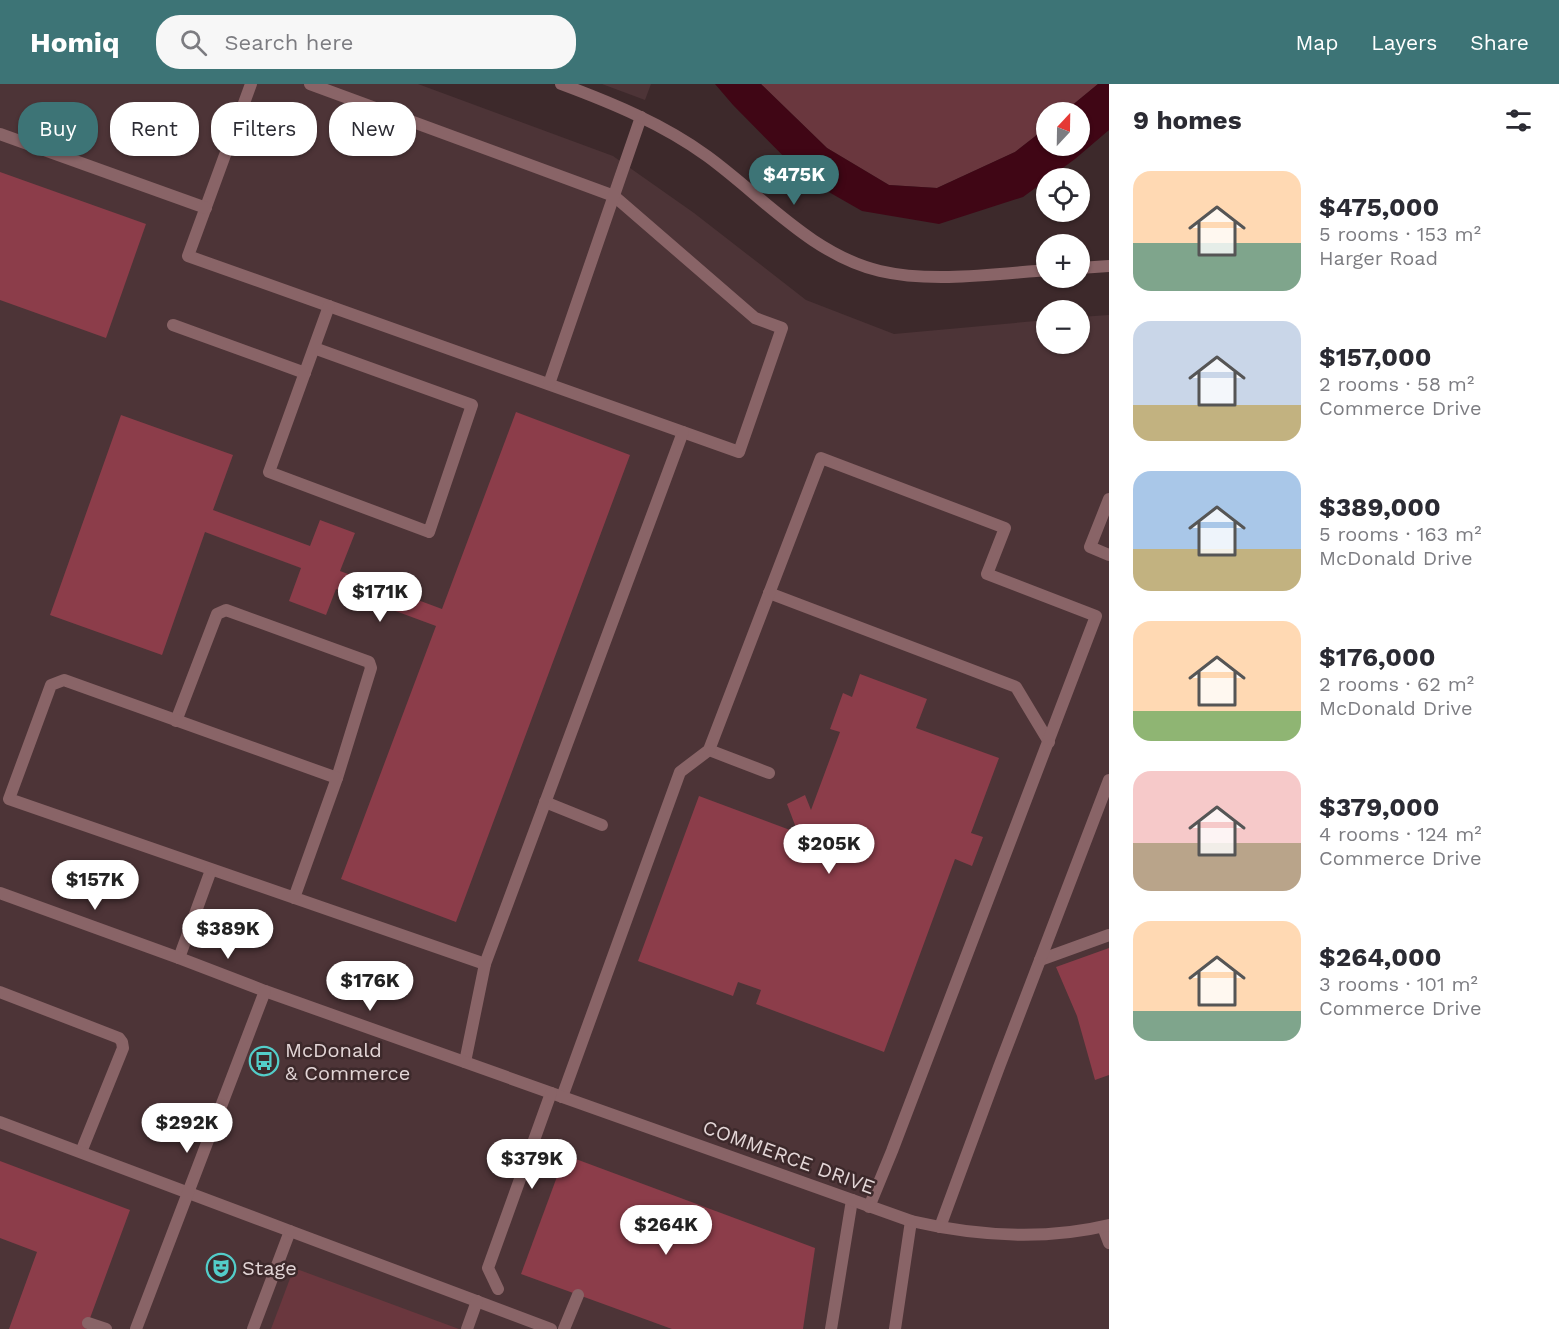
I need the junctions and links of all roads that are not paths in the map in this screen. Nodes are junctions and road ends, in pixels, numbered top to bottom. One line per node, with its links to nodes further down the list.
1 (251, 84): 7 (street)
2 (310, 84): 6 (street)
3 (561, 84): 4 (street)
4 (641, 117): 6 (street); 10 (street)
5 (0, 134): 7 (street)
6 (614, 196): 15 (street); 16 (street)
7 (206, 208): 11 (street)
8 (1109, 266): 9 (street)
9 (1090, 267)
10 (1036, 271)
11 (329, 306): 13 (street); 15 (street)
12 (173, 326): 14 (street)
13 (314, 348): 14 (street); 14 (street)
14 (305, 373)
15 (549, 384): 16 (street)
16 (682, 432): 26 (street)
17 (1109, 499): 18 (street)
18 (1109, 555)
19 (769, 593): 21 (street); 21 (street); 22 (street)
20 (176, 721): 24 (street); 24 (street); 28 (street)
21 (1049, 742): 43 (street)
22 (709, 750): 23 (street); 38 (street)
23 (769, 773)
24 (337, 778): 30 (street)
25 (1109, 780): 33 (street)
26 (545, 802): 27 (street); 34 (street)
27 (602, 825)
28 (211, 870): 30 (street); 32 (street)
29 (0, 893): 32 (street)
30 (294, 898): 34 (street)
31 (1109, 935): 33 (street)
32 (179, 958): 35 (street, COMMERCE DRIVE)
33 (1040, 960): 46 (street)
34 (485, 964): 37 (street)
35 (265, 991): 37 (street, COMMERCE DRIVE); 41 (street)
36 (0, 992): 40 (street)
37 (465, 1062): 38 (street, COMMERCE DRIVE)
38 (557, 1095): 42 (street, COMMERCE DRIVE); 51 (street)
39 (0, 1122): 40 (street)
40 (81, 1152): 41 (street)
41 (188, 1192): 47 (street); 54 (street)
42 (852, 1200): 43 (street, COMMERCE DRIVE); 59 (street)
43 (869, 1206): 44 (street, COMMERCE DRIVE)
44 (911, 1221): 46 (street, COMMERCE DRIVE); 60 (street)
45 (1106, 1226): 46 (street, COMMERCE DRIVE); 48 (street)
46 (940, 1227)
47 (290, 1231): 50 (street); 55 (street)
48 (1109, 1243)
49 (578, 1295): 58 (street)
50 (477, 1301): 51 (street); 56 (street)
51 (491, 1307): 57 (street)
52 (88, 1323): 53 (street)
53 (106, 1329)
54 (136, 1329)
55 (253, 1329)
56 (467, 1329)
57 (551, 1329)
58 (564, 1329)
59 (831, 1329)
60 (895, 1329)

